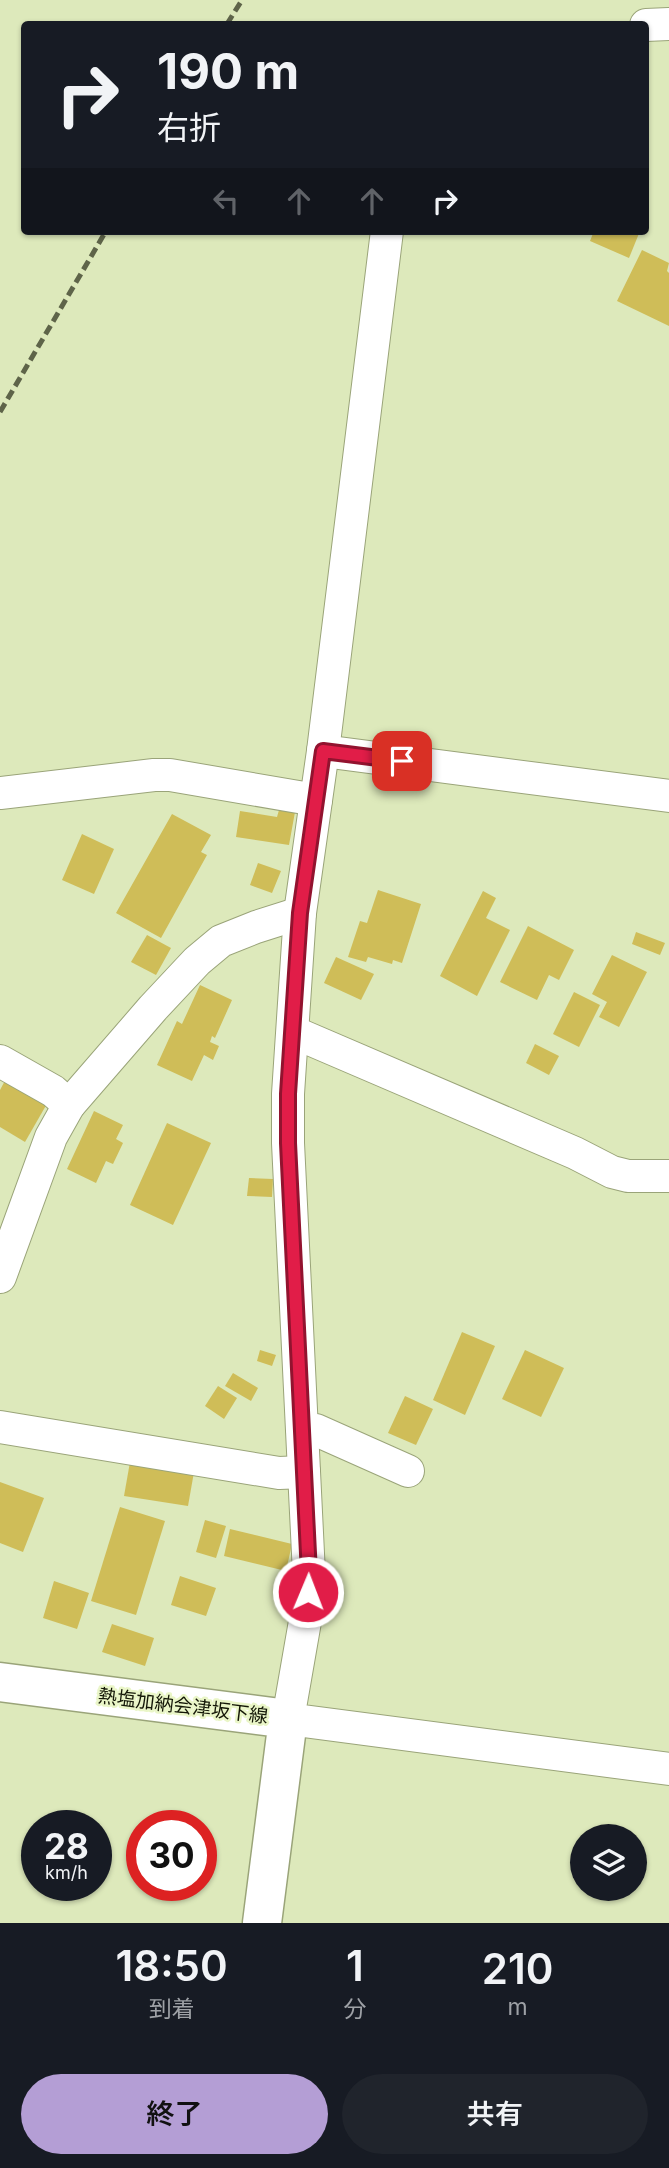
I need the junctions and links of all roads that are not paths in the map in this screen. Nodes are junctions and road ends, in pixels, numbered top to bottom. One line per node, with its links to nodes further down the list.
1 (649, 24): 2 (street)
2 (669, 24)
3 (387, 235): 4 (street)
4 (323, 751): 6 (street); 7 (street)
5 (0, 793): 7 (street)
6 (669, 796)
7 (316, 800): 8 (street)
8 (300, 913): 9 (street); 11 (street)
9 (293, 1032): 12 (street); 15 (street)
10 (0, 1060): 11 (street)
11 (69, 1105): 13 (street)
12 (669, 1176)
13 (0, 1277)
14 (0, 1427): 17 (street)
15 (302, 1428): 16 (street); 17 (street)
16 (408, 1471)
17 (304, 1472): 19 (street)
18 (0, 1682): 19 (main road, 熱塩加納会津坂下線)
19 (288, 1720): 20 (street); 21 (main road, 熱塩加納会津坂下線)
20 (669, 1769)
21 (262, 1923)

